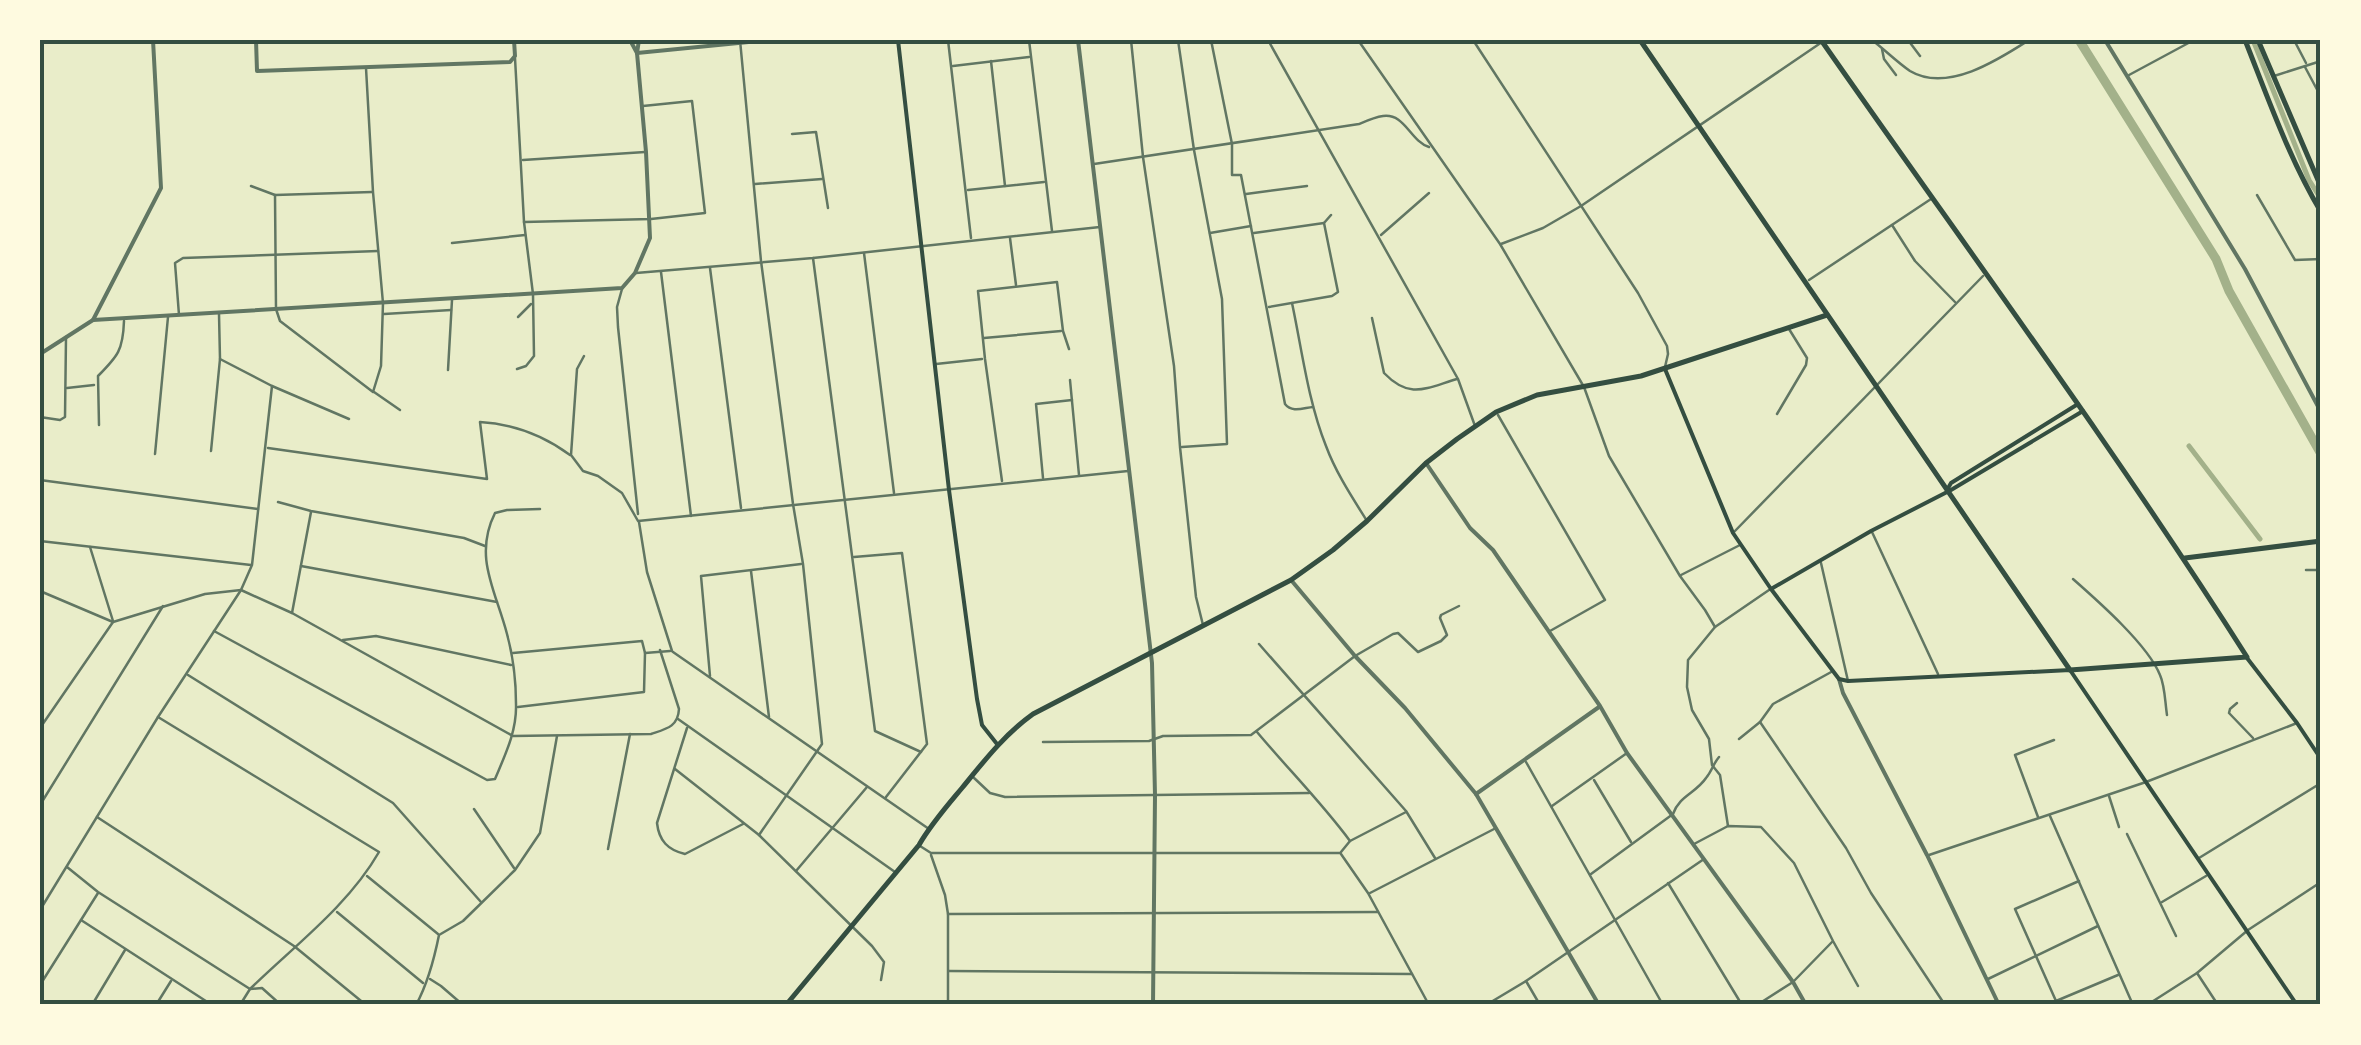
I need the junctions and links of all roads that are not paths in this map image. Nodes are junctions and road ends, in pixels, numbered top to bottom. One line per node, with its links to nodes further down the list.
1 (153, 40): 117 (street)
2 (256, 40): 37 (street)
3 (514, 40): 30 (street)
4 (630, 40): 29 (street)
5 (639, 40): 29 (street)
6 (770, 40): 27 (street)
7 (898, 40): 86 (main road)
8 (948, 40): 36 (street)
9 (1029, 40): 32 (street)
10 (1078, 40): 52 (street)
11 (1131, 40): 50 (street)
12 (1178, 40): 48 (street)
13 (1212, 40): 46 (street)
14 (1268, 40): 44 (street)
15 (1358, 40): 47 (street)
16 (1473, 40): 67 (street)
17 (1640, 40): 43 (main road)
18 (1872, 40): 28 (street)
19 (1908, 40): 31 (street)
20 (2029, 40): 28 (street)
21 (2105, 40): 39 (street)
22 (2194, 40): 39 (street)
23 (2245, 40): 69 (main road)
24 (2258, 40): 40 (main road)
25 (2294, 40): 35 (street)
26 (1823, 41): 43 (street); 66 (main road)
27 (741, 42): 29 (street); 55 (street)
28 (1882, 48): 38 (street)
29 (637, 53): 42 (street)
30 (515, 56): 37 (street); 51 (street)
31 (1920, 56)
32 (1030, 57): 33 (street); 54 (street)
33 (990, 61): 36 (street); 58 (street)
34 (2321, 61): 35 (street)
35 (2306, 65): 40 (street); 41 (street)
36 (951, 66): 60 (street)
37 (366, 67): 61 (street)
38 (1896, 75)
39 (2128, 76): 144 (street)
40 (2273, 77): 56 (main road)
41 (2321, 97)
42 (642, 106): 49 (street); 71 (street)
43 (1699, 127): 67 (street); 97 (main road)
44 (1317, 130): 46 (street); 47 (street); 82 (street)
45 (792, 134): 53 (street)
46 (1232, 144): 48 (street); 63 (street)
47 (1431, 148): 85 (street)
48 (1194, 150): 50 (street); 78 (street)
49 (646, 152): 51 (street); 71 (street)
50 (1143, 157): 52 (street); 150 (street)
51 (522, 160): 72 (street)
52 (1092, 164): 76 (street)
53 (824, 179): 55 (street); 68 (street)
54 (1045, 182): 58 (street); 77 (street)
55 (754, 184): 92 (street)
56 (2320, 184)
57 (252, 186): 64 (street)
58 (1005, 186): 60 (street)
59 (1307, 186): 63 (street)
60 (966, 190): 83 (street)
61 (373, 192): 64 (street); 87 (street)
62 (1429, 193): 82 (street)
63 (1245, 194): 75 (street)
64 (275, 195): 89 (street)
65 (2257, 195): 91 (street)
66 (1932, 198): 74 (street); 96 (main road)
67 (1581, 206): 85 (street); 129 (street)
68 (828, 208)
69 (2321, 212)
70 (1331, 215): 73 (street)
71 (651, 219): 72 (street); 95 (street)
72 (524, 222): 80 (street)
73 (1324, 223): 79 (street); 103 (street)
74 (1892, 225): 97 (street); 105 (street)
75 (1251, 226): 78 (street); 79 (street)
76 (1100, 227): 77 (street); 156 (street)
77 (1052, 232): 81 (street)
78 (1208, 233): 150 (street)
79 (1252, 234): 106 (street)
80 (526, 235): 84 (street); 100 (street)
81 (1010, 236): 83 (street); 98 (street)
82 (1380, 236): 131 (street)
83 (972, 239): 86 (street)
84 (452, 243)
85 (1500, 244): 136 (street)
86 (920, 245): 88 (street); 127 (main road)
87 (380, 251): 89 (street); 102 (street)
88 (864, 252): 90 (street); 163 (street)
89 (275, 254): 107 (street); 111 (street)
90 (813, 258): 92 (street); 164 (street)
91 (2321, 258)
92 (762, 260): 93 (street); 166 (street)
93 (710, 266): 94 (street); 169 (street)
94 (660, 271): 95 (street); 171 (street)
95 (635, 273): 99 (street)
96 (1986, 274): 105 (street); 141 (main road)
97 (1805, 283): 112 (main road)
98 (1016, 286): 119 (street); 121 (street)
99 (622, 288): 100 (street); 172 (street)
100 (533, 294): 101 (street); 104 (street)
101 (452, 298): 102 (street); 108 (street)
102 (383, 302): 107 (street); 110 (street)
103 (1292, 302): 106 (street); 140 (street)
104 (533, 303): 114 (street); 128 (street)
105 (1956, 304): 135 (street)
106 (1268, 307): 140 (street)
107 (276, 309): 109 (street); 138 (street)
108 (451, 310): 110 (street); 130 (street)
109 (219, 312): 111 (street); 125 (street)
110 (383, 314): 138 (street)
111 (179, 315): 113 (street)
112 (1827, 315): 118 (main road); 135 (main road)
113 (168, 316): 115 (street); 153 (street)
114 (518, 317)
115 (124, 318): 117 (street); 133 (street)
116 (1372, 318): 131 (street)
117 (92, 320): 120 (street)
118 (1788, 328): 129 (main road); 145 (street)
119 (1062, 330): 121 (street); 122 (street)
120 (66, 336): 123 (street); 137 (street)
121 (982, 338): 126 (street)
122 (1070, 349)
123 (40, 354)
124 (584, 356): 154 (street)
125 (220, 358): 134 (street); 152 (street)
126 (984, 359): 127 (street); 160 (street)
127 (934, 364): 161 (main road)
128 (517, 369)
129 (1665, 369): 136 (main road); 175 (main road)
130 (448, 370)
131 (1458, 379): 149 (street)
132 (1070, 380): 139 (street)
133 (96, 385): 137 (street); 148 (street)
134 (272, 386): 147 (street); 151 (street)
135 (1876, 386): 162 (main road); 175 (street)
136 (1584, 387): 143 (main road); 190 (street)
137 (66, 388): 146 (street)
138 (373, 392): 142 (street)
139 (1072, 400): 157 (street); 159 (street)
140 (1314, 407): 173 (street)
141 (2080, 408): 162 (main road); 182 (main road)
142 (400, 410)
143 (1496, 412): 149 (main road); 204 (street)
144 (2321, 412)
145 (1777, 414)
146 (40, 417)
147 (349, 419)
148 (99, 425)
149 (1475, 427): 155 (main road)
150 (1180, 447): 201 (street)
151 (266, 448): 154 (street); 167 (street)
152 (211, 451)
153 (156, 454)
154 (571, 455): 172 (street)
155 (1426, 463): 173 (main road); 204 (street)
156 (1128, 471): 157 (street); 210 (street)
157 (1079, 476): 159 (street)
158 (40, 480): 167 (street)
159 (1043, 480): 160 (street)
160 (1002, 483): 161 (street)
161 (949, 490): 163 (street); 244 (main road)
162 (1947, 490): 174 (main road); 217 (main road)
163 (894, 495): 164 (street)
164 (844, 500): 166 (street); 181 (street)
165 (278, 502): 170 (street)
166 (792, 504): 169 (street); 184 (street)
167 (260, 509): 185 (street)
168 (540, 509): 179 (street)
169 (741, 509): 171 (street)
170 (311, 511): 179 (street); 186 (street)
171 (692, 516): 172 (street)
172 (638, 521): 208 (street)
173 (1367, 521): 192 (main road)
174 (1871, 531): 183 (main road); 220 (street)
175 (1733, 533): 178 (main road)
176 (2321, 541): 182 (main road)
177 (40, 542): 180 (street)
178 (1740, 545): 190 (street); 193 (main road)
179 (484, 546): 196 (street)
180 (90, 547): 185 (street); 200 (street)
181 (852, 557): 246 (street); 246 (street)
182 (2184, 558): 213 (main road)
183 (1821, 562): 193 (main road); 222 (street)
184 (802, 564): 187 (street); 245 (street)
185 (252, 565): 194 (street)
186 (301, 566): 196 (street); 199 (street)
187 (750, 570): 219 (street); 229 (street)
188 (2306, 570): 189 (street)
189 (2321, 570)
190 (1680, 576): 202 (street)
191 (2073, 579): 215 (street)
192 (1291, 580): 201 (main road); 212 (street)
193 (1771, 589): 202 (street); 216 (main road)
194 (241, 590): 197 (street); 199 (street); 203 (street)
195 (40, 591): 200 (street)
196 (499, 602): 211 (street)
197 (163, 606): 200 (street); 264 (street)
198 (1458, 606): 212 (street)
199 (292, 613): 205 (street)
200 (113, 622): 234 (street)
201 (1204, 626): 210 (main road)
202 (1715, 627): 251 (street)
203 (214, 631): 218 (street); 238 (street)
204 (1549, 632): 225 (street)
205 (339, 641): 214 (street); 238 (street)
206 (1259, 644): 223 (street)
207 (660, 650): 208 (street); 209 (street); 230 (street)
208 (672, 651): 219 (street)
209 (645, 652): 211 (street); 226 (street)
210 (1150, 652): 239 (street); 244 (main road)
211 (512, 653): 214 (street)
212 (1355, 656): 223 (street); 259 (street)
213 (2247, 657): 215 (main road); 232 (main road)
214 (513, 665): 226 (street)
215 (2154, 665): 217 (main road); 227 (street)
216 (1834, 670): 221 (main road); 231 (street)
217 (2070, 670): 220 (main road); 255 (main road)
218 (186, 674): 228 (street); 304 (street)
219 (710, 677): 229 (street)
220 (1939, 677): 222 (main road)
221 (1840, 679): 222 (main road); 288 (street)
222 (1848, 681)
223 (1304, 696): 235 (street); 267 (street)
224 (2237, 703): 241 (street)
225 (1600, 706): 247 (street); 250 (street)
226 (517, 707): 238 (street)
227 (2166, 715)
228 (158, 717): 270 (street); 298 (street)
229 (769, 718): 245 (street)
230 (678, 719): 233 (street); 237 (street)
231 (1760, 722): 240 (street); 357 (street)
232 (2297, 723): 241 (street); 249 (main road)
233 (688, 724): 252 (street); 262 (street)
234 (40, 728)
235 (1256, 732): 239 (street); 258 (street)
236 (557, 734): 237 (street); 238 (street); 293 (street)
237 (630, 734): 284 (street)
238 (513, 736)
239 (1154, 739): 243 (street); 260 (street)
240 (1738, 739)
241 (2254, 739): 255 (street)
242 (2054, 740): 271 (street)
243 (1043, 742)
244 (998, 745): 253 (main road)
245 (816, 751): 257 (street); 262 (street)
246 (921, 752): 263 (street)
247 (1627, 753): 254 (street); 268 (street)
248 (1719, 757): 251 (street)
249 (2321, 759)
250 (1525, 761): 259 (street); 265 (street)
251 (1712, 765): 268 (street); 273 (street)
252 (675, 770): 272 (street); 272 (street)
253 (972, 776): 260 (street); 276 (main road)
254 (1594, 779): 265 (street); 281 (street)
255 (2146, 782): 261 (street); 290 (main road)
256 (2321, 782): 290 (street)
257 (868, 787): 263 (street); 275 (street)
258 (1309, 794): 260 (street); 280 (street)
259 (1476, 794): 277 (street)
260 (1155, 795): 285 (street)
261 (2108, 795): 269 (street); 274 (street)
262 (787, 796): 275 (street); 279 (street)
263 (885, 798): 276 (street)
264 (40, 805)
265 (1550, 807): 297 (street)
266 (474, 808): 293 (street)
267 (1406, 811): 280 (street); 289 (street)
268 (1672, 814): 281 (street); 282 (street)
269 (2050, 815): 271 (street); 299 (street)
270 (98, 817): 292 (street); 319 (street)
271 (2038, 818): 288 (street)
272 (744, 823): 279 (street)
273 (1728, 826): 282 (street); 318 (street)
274 (2119, 826)
275 (834, 828): 294 (street); 295 (street)
276 (929, 828): 283 (main road)
277 (1497, 828): 289 (street); 321 (street)
278 (2127, 834): 305 (street)
279 (759, 835): 294 (street)
280 (1350, 842): 287 (street)
281 (1632, 844): 297 (street)
282 (1693, 844): 291 (street)
283 (919, 845): 286 (street); 295 (main road)
284 (608, 849)
285 (1154, 852): 286 (street); 287 (street); 310 (street)
286 (931, 853): 309 (street)
287 (1340, 853): 303 (street)
288 (1927, 855): 331 (street)
289 (1436, 858): 303 (street)
290 (2199, 858): 296 (main road)
291 (1704, 860): 301 (street); 333 (street)
292 (66, 867): 302 (street); 306 (street)
293 (515, 870): 304 (street)
294 (795, 872): 314 (street)
295 (896, 873): 314 (main road)
296 (2209, 874): 305 (street); 315 (main road)
297 (1590, 875): 312 (street)
298 (366, 876): 307 (street); 316 (street)
299 (2079, 880): 313 (street); 322 (street)
300 (2321, 882): 315 (street)
301 (1668, 883): 312 (street); 354 (street)
302 (98, 892): 311 (street); 337 (street)
303 (1368, 894): 308 (street)
304 (480, 902): 316 (street)
305 (2160, 903): 317 (street)
306 (40, 910)
307 (334, 910): 319 (street); 334 (street)
308 (1378, 912): 310 (street); 326 (street)
309 (948, 914): 310 (street); 323 (street)
310 (1154, 914): 324 (street)
311 (81, 920): 320 (street); 335 (street)
312 (1614, 920): 321 (street); 353 (street)
313 (2100, 926): 322 (street); 327 (street)
314 (852, 927): 330 (street); 346 (main road)
315 (2248, 930): 325 (street); 362 (main road)
316 (439, 935): 328 (street)
317 (2176, 936)
318 (1833, 941): 333 (street); 336 (street)
319 (294, 946): 337 (street); 343 (street)
320 (126, 948): 329 (street); 338 (street)
321 (1568, 952): 332 (street); 352 (street)
322 (2036, 955): 327 (street); 331 (street)
323 (949, 971): 324 (street); 347 (street)
324 (1153, 973): 326 (street); 348 (street)
325 (2196, 973): 360 (street); 361 (street)
326 (1412, 974): 349 (street)
327 (2118, 975): 359 (street)
328 (430, 979): 334 (street); 345 (street)
329 (172, 980): 339 (street); 340 (street)
330 (881, 980)
331 (1986, 980): 358 (street)
332 (1526, 981): 350 (street); 351 (street)
333 (1792, 982): 355 (street); 356 (street)
334 (424, 984): 344 (street)
335 (40, 985)
336 (1858, 986)
337 (250, 989): 341 (street); 342 (street)
338 (92, 1005)
339 (156, 1005)
340 (212, 1005)
341 (240, 1005)
342 (281, 1005)
343 (366, 1005)
344 (416, 1005)
345 (463, 1005)
346 (786, 1005)
347 (948, 1005)
348 (1153, 1005)
349 (1429, 1005)
350 (1486, 1005)
351 (1540, 1005)
352 (1599, 1005)
353 (1663, 1005)
354 (1742, 1005)
355 (1757, 1005)
356 (1806, 1005)
357 (1945, 1005)
358 (1999, 1005)
359 (2133, 1005)
360 (2148, 1005)
361 (2218, 1005)
362 (2297, 1005)

